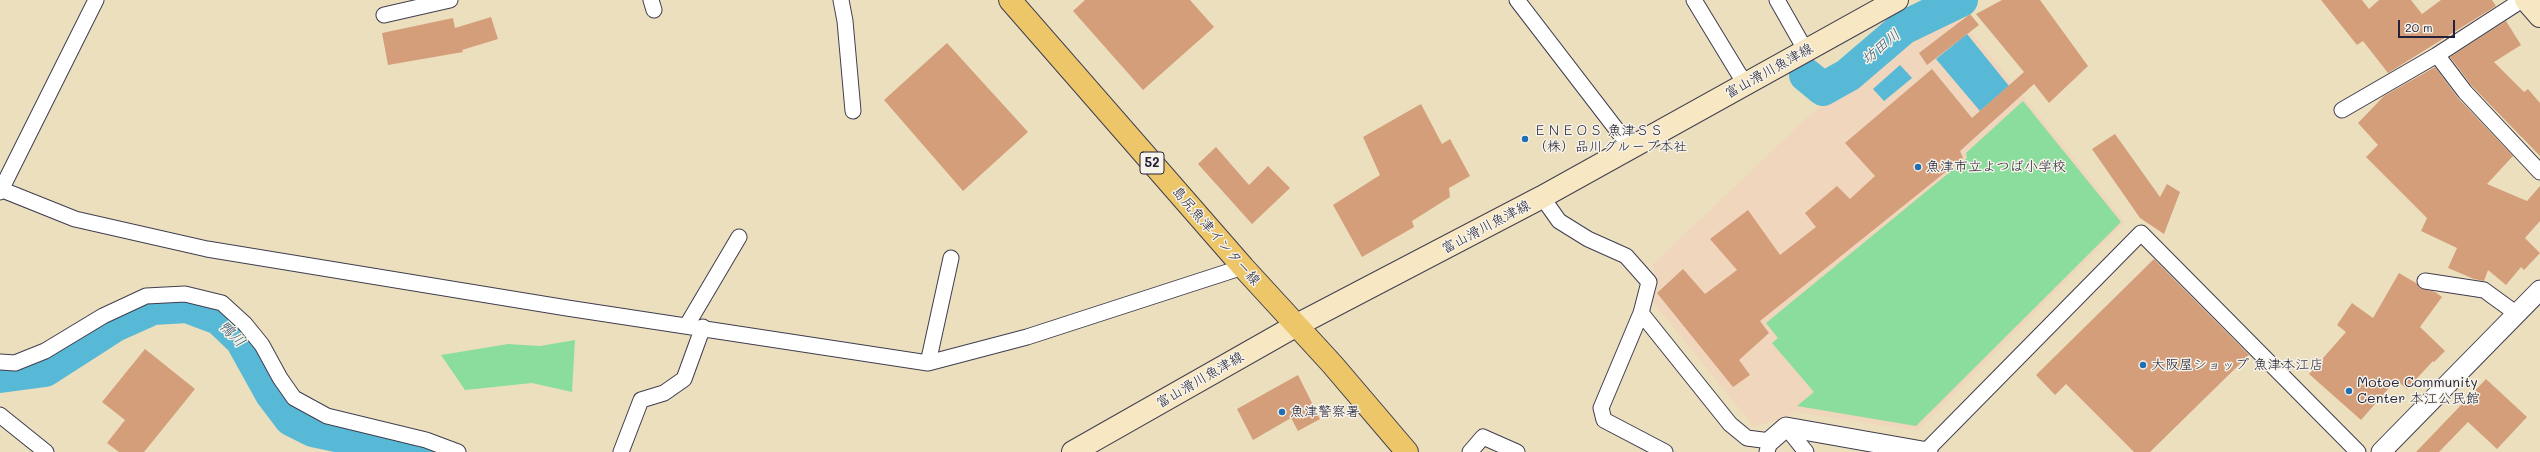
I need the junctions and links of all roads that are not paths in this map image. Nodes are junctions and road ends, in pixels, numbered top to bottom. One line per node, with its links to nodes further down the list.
1 (96, 0): 20 (street)
2 (450, 0): 11 (street)
3 (841, 0): 17 (street)
4 (1010, 0): 24 (main road, 島尻魚津インター線 / 52)
5 (1517, 0): 18 (street)
6 (1694, 0): 15 (street)
7 (1777, 0): 13 (street)
8 (1898, 0): 13 (main road, 富山滑川魚津線)
9 (2522, 0): 14 (street)
10 (2526, 0): 12 (main road)
11 (384, 15)
12 (2540, 16)
13 (1806, 51): 15 (main road, 富山滑川魚津線)
14 (2437, 55): 16 (street); 19 (street)
15 (1745, 84): 18 (main road, 富山滑川魚津線)
16 (2342, 110)
17 (853, 111)
18 (1630, 147): 21 (main road, 富山滑川魚津線)
19 (2540, 172)
20 (0, 190): 30 (street)
21 (1542, 198): 27 (street); 29 (main road, 富山滑川魚津線)
22 (739, 237): 30 (street)
23 (951, 258): 33 (street)
24 (1243, 267): 29 (main road, 島尻魚津インター線 / 52); 33 (street)
25 (2425, 281): 28 (street)
26 (2540, 290): 28 (street)
27 (1642, 313): 36 (street); 44 (street)
28 (2517, 314): 48 (street)
29 (1297, 324): 40 (main road, 富山滑川魚津線); 41 (main road, 島尻魚津インター線 / 52)
30 (686, 325): 31 (street)
31 (703, 328): 33 (street); 39 (street)
32 (0, 362): 38 (street)
33 (928, 363)
34 (0, 415): 37 (street)
35 (1786, 427): 36 (street); 45 (street); 46 (street)
36 (1768, 447)
37 (46, 452)
38 (458, 452)
39 (621, 452)
40 (1073, 452)
41 (1407, 452)
42 (1470, 452): 43 (street)
43 (1518, 452)
44 (1665, 452)
45 (1806, 452)
46 (1927, 452): 47 (street)
47 (2358, 452)
48 (2381, 452)

